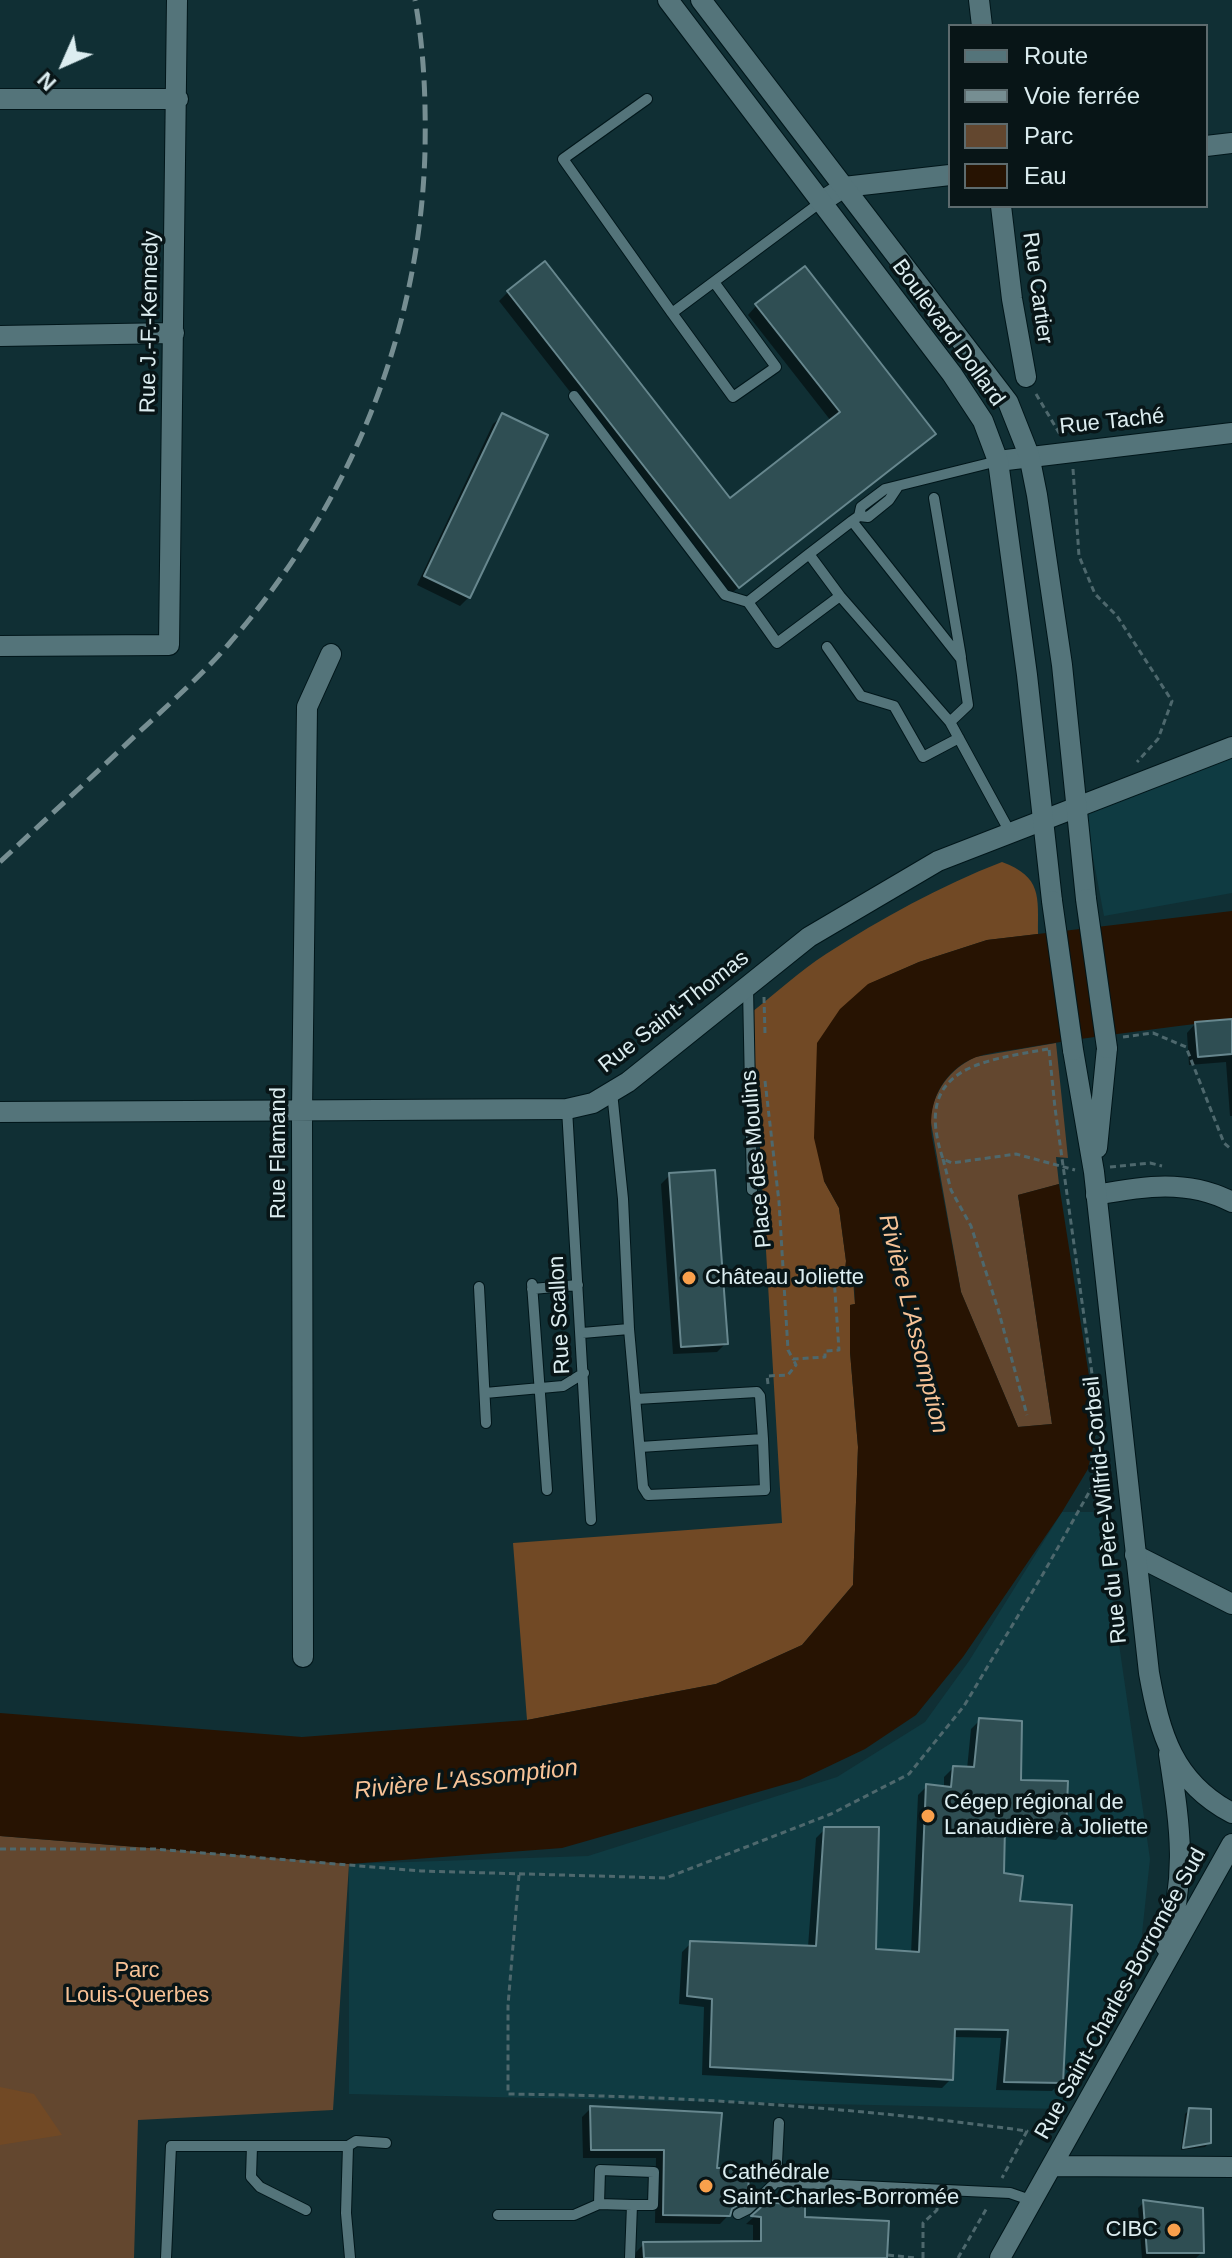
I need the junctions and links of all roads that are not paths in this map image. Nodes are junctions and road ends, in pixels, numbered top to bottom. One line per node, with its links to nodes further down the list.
1 (177, 0): 7 (street, Rue J.-F.-Kennedy)
2 (668, 0): 13 (street, Boulevard Dollard)
3 (701, 0): 12 (street, Boulevard Dollard)
4 (979, 0): 5 (street)
5 (982, 24)
6 (0, 99): 7 (street)
7 (178, 99): 17 (street, Rue J.-F.-Kennedy)
8 (647, 99): 16 (lane)
9 (1232, 143): 10 (street)
10 (1208, 146)
11 (948, 175): 12 (street)
12 (844, 187): 13 (street); 22 (street, Boulevard Dollard)
13 (821, 202): 15 (lane); 23 (street, Boulevard Dollard)
14 (1001, 208): 19 (street, Rue Cartier)
15 (714, 282): 16 (lane); 16 (lane)
16 (672, 313)
17 (174, 333): 18 (street); 29 (street, Rue J.-F.-Kennedy)
18 (0, 336)
19 (1026, 377)
20 (574, 396): 28 (lane)
21 (1232, 433): 22 (street, Rue Taché)
22 (1029, 455): 23 (street, Rue Taché); 36 (street, Boulevard Dollard)
23 (998, 461): 25 (lane); 37 (street, Boulevard Dollard)
24 (934, 498): 32 (lane)
25 (855, 518): 26 (lane); 32 (lane)
26 (809, 554): 27 (lane); 28 (lane)
27 (840, 596): 28 (lane); 33 (lane)
28 (748, 602)
29 (0, 646)
30 (827, 647): 34 (lane)
31 (331, 654): 44 (street, Rue Flamand)
32 (961, 659): 33 (lane)
33 (950, 722): 34 (lane)
34 (959, 738): 38 (lane)
35 (1232, 747): 36 (street, Rue Saint-Thomas)
36 (1079, 808): 37 (street, Rue Saint-Thomas); 39 (street, Boulevard Dollard)
37 (1043, 822): 38 (street, Rue Saint-Thomas); 40 (street, Boulevard Dollard)
38 (1011, 834): 41 (street, Rue Saint-Thomas)
39 (1086, 899): 46 (street, Rue du Père-Wilfrid-Corbeil, bridge)
40 (1052, 901): 46 (street, Rue du Père-Wilfrid-Corbeil, bridge)
41 (748, 987): 42 (street, Rue Saint-Thomas); 47 (lane)
42 (612, 1092): 43 (street, Rue Saint-Thomas); 52 (lane)
43 (567, 1109): 44 (street, Rue Saint-Thomas); 50 (lane, Rue Scallon)
44 (302, 1111): 45 (street, Rue Saint-Thomas); 65 (street, Rue Flamand)
45 (0, 1112)
46 (1094, 1172): 48 (street, Rue du Père-Wilfrid-Corbeil)
47 (752, 1190)
48 (1096, 1195): 49 (street); 63 (street, Rue du Père-Wilfrid-Corbeil)
49 (1232, 1202)
50 (578, 1285): 53 (lane, Rue Scallon); 55 (lane)
51 (479, 1287): 56 (lane)
52 (629, 1329): 53 (lane); 57 (lane)
53 (582, 1333): 54 (lane, Rue Scallon)
54 (584, 1373): 55 (lane); 62 (lane, Rue Scallon)
55 (538, 1389): 56 (lane); 61 (lane)
56 (485, 1393): 58 (lane)
57 (636, 1399): 59 (lane); 60 (lane)
58 (486, 1423)
59 (763, 1439): 60 (lane); 60 (lane)
60 (640, 1447)
61 (547, 1490)
62 (591, 1520)
63 (1135, 1555): 64 (street); 66 (street, Rue du Père-Wilfrid-Corbeil)
64 (1232, 1604)
65 (303, 1657)
66 (1168, 1747): 67 (street, Rue du Père-Wilfrid-Corbeil); 69 (street)
67 (1232, 1813)
68 (1232, 1844): 69 (street, Rue Saint-Charles-Borromée Sud)
69 (1156, 1982): 74 (street, Rue Saint-Charles-Borromée Sud)
70 (779, 2123): 76 (lane)
71 (386, 2143): 73 (lane)
72 (252, 2146): 73 (lane); 81 (lane); 85 (lane)
73 (348, 2146): 86 (lane)
74 (1053, 2166): 75 (street); 77 (street, Rue Saint-Charles-Borromée Sud)
75 (1232, 2167)
76 (776, 2182): 77 (lane); 82 (lane)
77 (1033, 2201): 88 (street, Rue Saint-Charles-Borromée Sud)
78 (599, 2204): 79 (lane); 80 (lane); 83 (lane)
79 (632, 2205): 80 (lane); 87 (lane)
80 (653, 2205): 84 (lane)
81 (306, 2210)
82 (738, 2214)
83 (498, 2215)
84 (663, 2215)
85 (166, 2258)
86 (350, 2258)
87 (630, 2258)
88 (1000, 2258)

